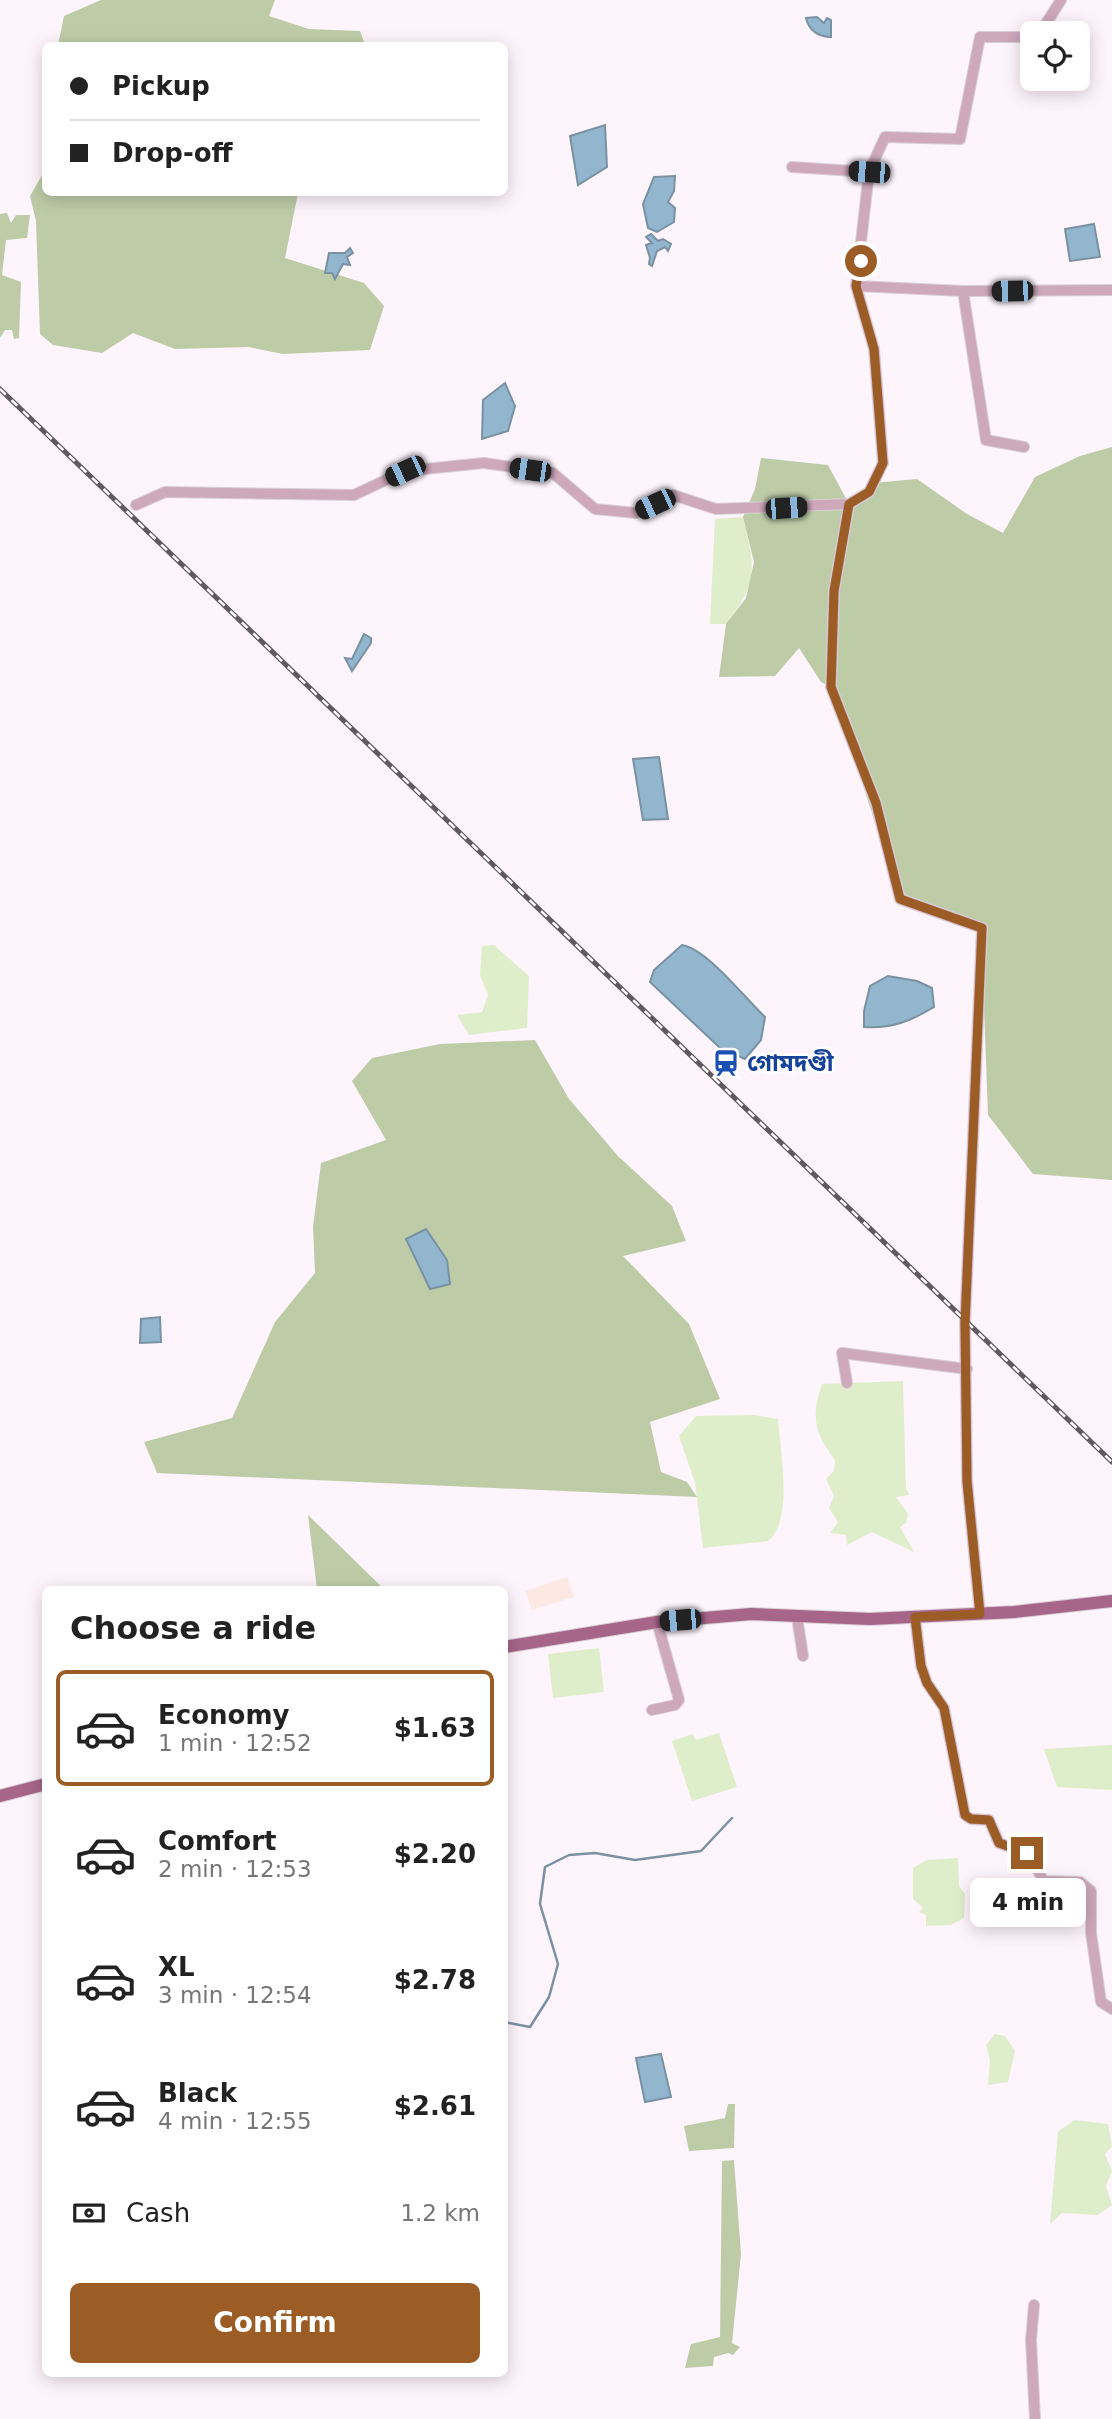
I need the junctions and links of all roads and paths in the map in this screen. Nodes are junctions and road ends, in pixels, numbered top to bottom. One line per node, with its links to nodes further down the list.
1 (1061, 0): 2 (street)
2 (1048, 21)
3 (1020, 37): 5 (street)
4 (792, 167): 5 (street)
5 (869, 172): 6 (street)
6 (856, 286): 8 (street); 10 (street)
7 (1112, 290): 8 (street)
8 (963, 292): 9 (street)
9 (1024, 447)
10 (849, 504): 11 (street); 12 (street)
11 (136, 505)
12 (967, 1369): 13 (street); 15 (street)
13 (847, 1383)
14 (1112, 1601): 15 (main road)
15 (980, 1614): 17 (main road)
16 (797, 1617): 17 (main road); 18 (main road); 20 (street)
17 (915, 1617): 24 (street)
18 (657, 1622): 19 (main road); 21 (street)
19 (508, 1646)
20 (803, 1656)
21 (652, 1710)
22 (42, 1785): 23 (main road)
23 (0, 1796)
24 (1112, 2009)
25 (1034, 2305): 26 (street)
26 (1035, 2419)

